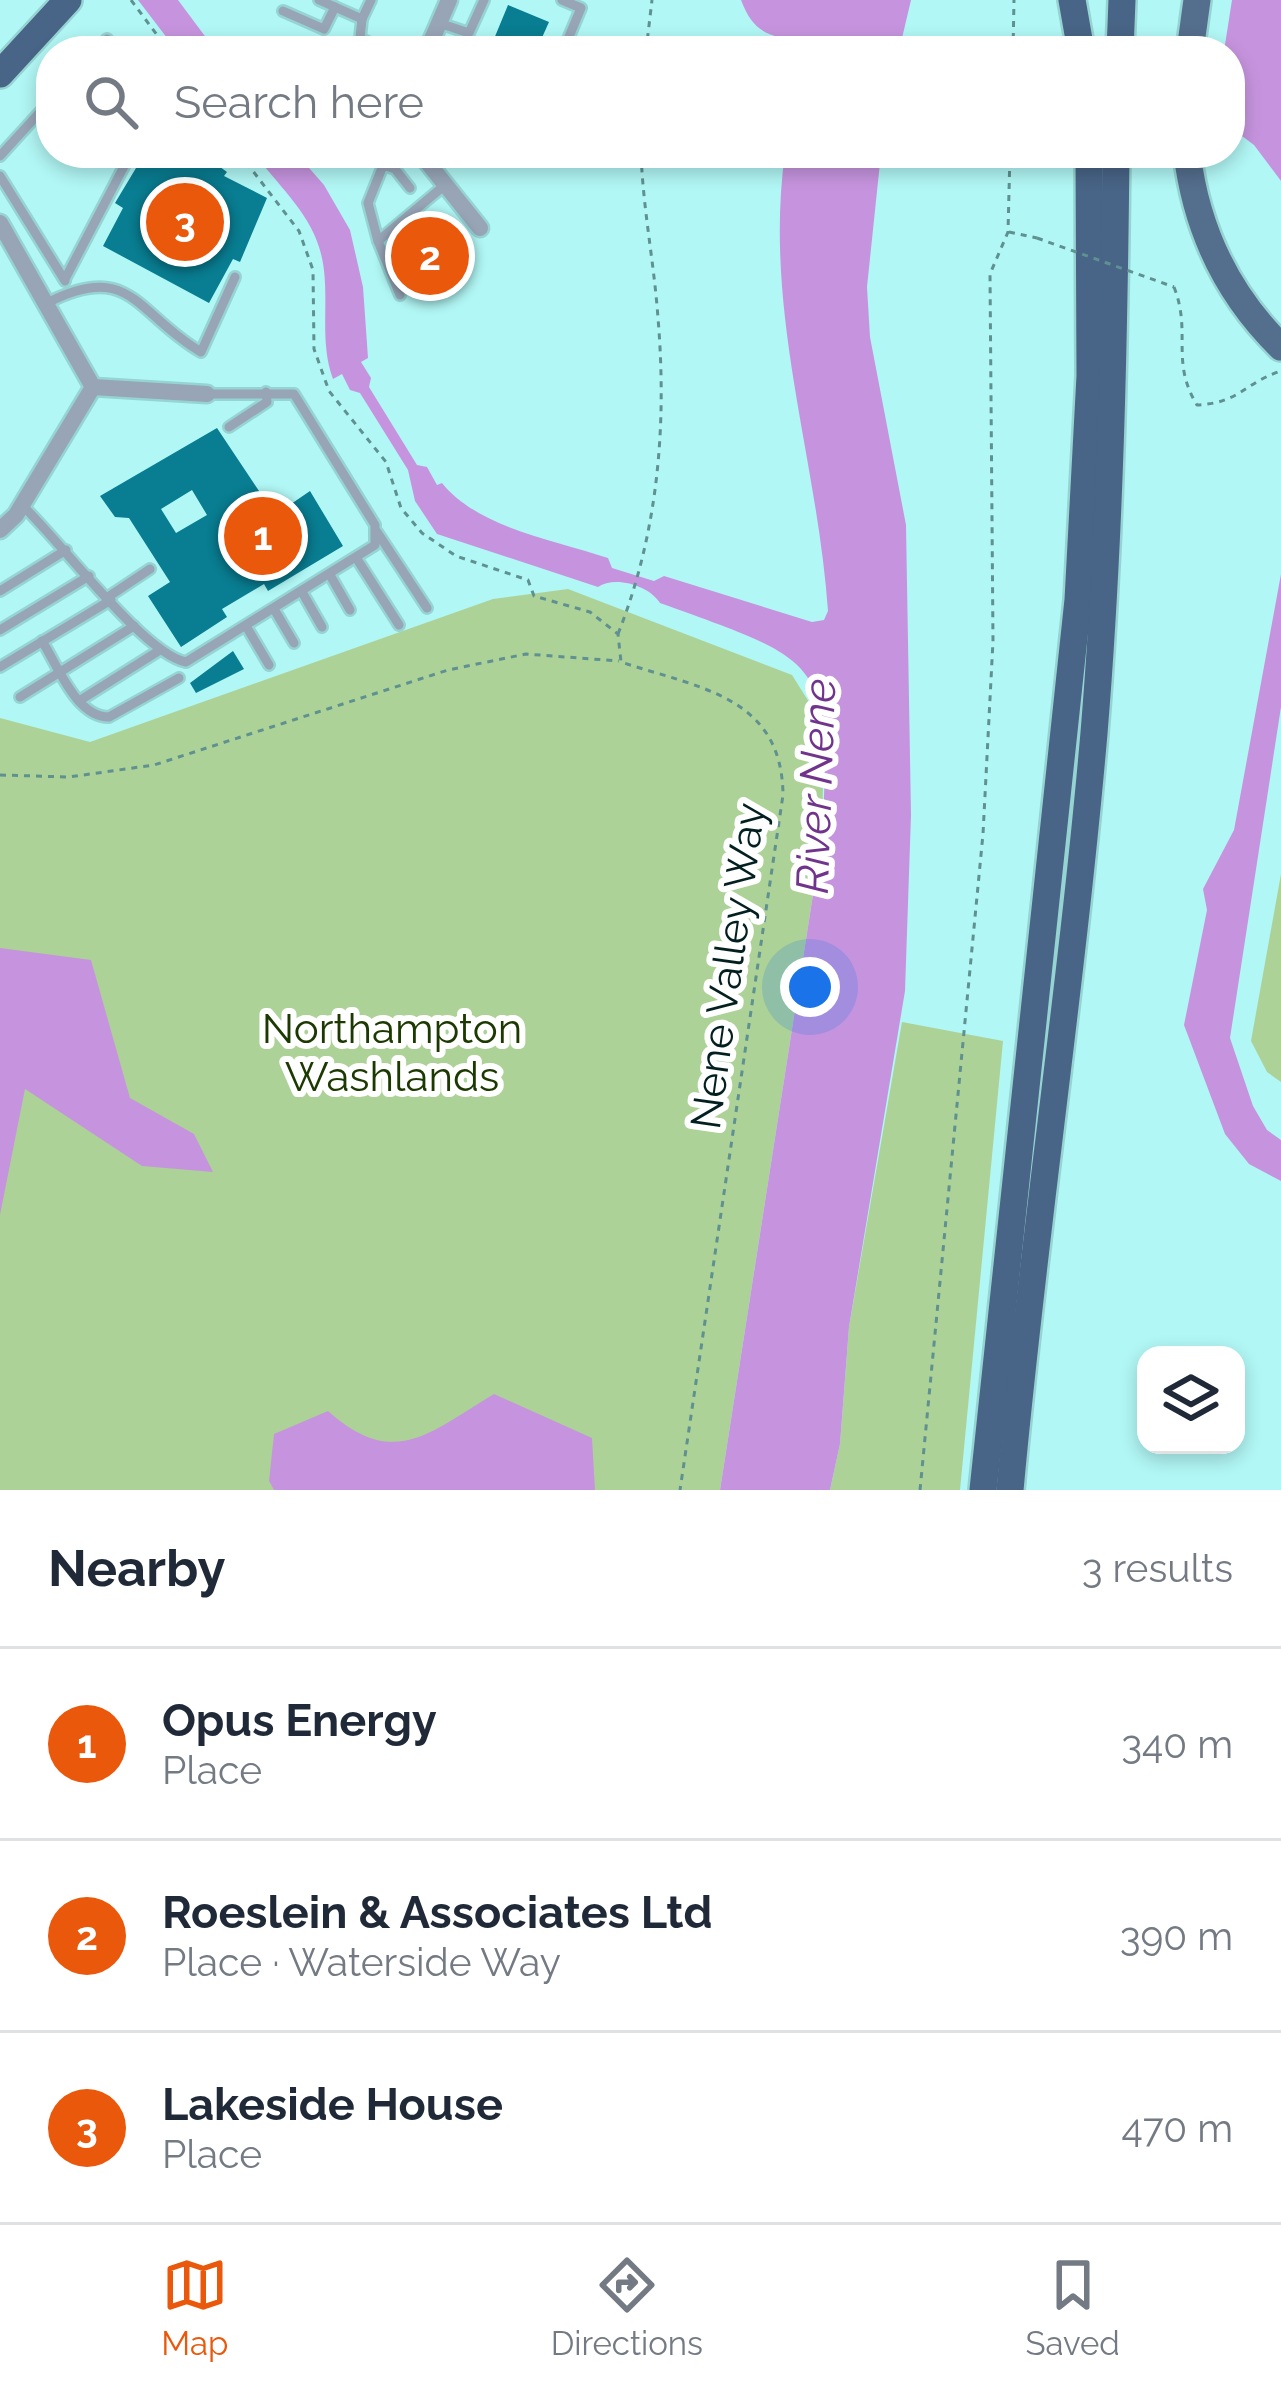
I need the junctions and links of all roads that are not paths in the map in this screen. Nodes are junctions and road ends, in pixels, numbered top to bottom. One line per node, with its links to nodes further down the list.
1 (68, 0): 22 (highway)
2 (320, 0): 11 (lane)
3 (371, 0): 13 (lane)
4 (449, 0): 14 (street)
5 (484, 0): 14 (lane)
6 (562, 0): 17 (lane)
7 (1072, 0): 18 (highway)
8 (1087, 0): 19 (highway)
9 (1118, 0): 20 (highway)
10 (1197, 0): 21 (main road)
11 (335, 7): 12 (lane); 13 (lane)
12 (283, 11)
13 (362, 19): 15 (lane)
14 (439, 22): 16 (street)
15 (360, 36)
16 (433, 36)
17 (572, 36)
18 (1080, 36)
19 (1085, 36)
20 (1117, 36)
21 (1192, 36)
22 (0, 74)
23 (36, 116): 24 (lane)
24 (0, 156)
25 (123, 168): 39 (lane)
26 (382, 168): 37 (lane)
27 (392, 168): 34 (lane)
28 (432, 168): 33 (street)
29 (1089, 168): 76 (highway)
30 (1116, 168): 77 (highway)
31 (1190, 168): 43 (main road)
32 (0, 176): 39 (lane)
33 (446, 185): 36 (street); 37 (lane)
34 (410, 188)
35 (0, 223): 42 (street)
36 (480, 228)
37 (377, 241): 41 (lane)
38 (235, 278): 40 (lane)
39 (64, 279): 40 (lane)
40 (71, 290): 42 (lane)
41 (400, 295)
42 (47, 303): 44 (street)
43 (1281, 347)
44 (93, 387): 46 (street); 48 (street)
45 (266, 392): 46 (lane); 47 (lane); 50 (lane)
46 (207, 394)
47 (229, 427)
48 (22, 505): 49 (street); 51 (lane)
49 (0, 530)
50 (376, 531): 52 (lane); 59 (lane)
51 (66, 550): 55 (lane); 56 (lane)
52 (358, 559): 54 (lane); 64 (lane)
53 (150, 569): 58 (lane)
54 (330, 575): 57 (lane); 61 (lane)
55 (89, 576): 58 (lane); 66 (lane)
56 (0, 591)
57 (302, 592): 60 (lane); 65 (lane)
58 (109, 598): 62 (lane); 67 (lane)
59 (427, 608)
60 (274, 609): 63 (lane); 68 (lane)
61 (350, 610)
62 (134, 626): 69 (lane); 72 (lane)
63 (245, 626): 69 (lane); 70 (lane)
64 (399, 626)
65 (322, 627)
66 (0, 630)
67 (42, 641): 71 (lane); 72 (lane)
68 (294, 644)
69 (160, 650): 75 (lane)
70 (269, 665)
71 (0, 667)
72 (61, 672): 74 (lane); 75 (lane)
73 (178, 678): 75 (lane)
74 (20, 697)
75 (79, 701)
76 (982, 1490)
77 (1010, 1490)

